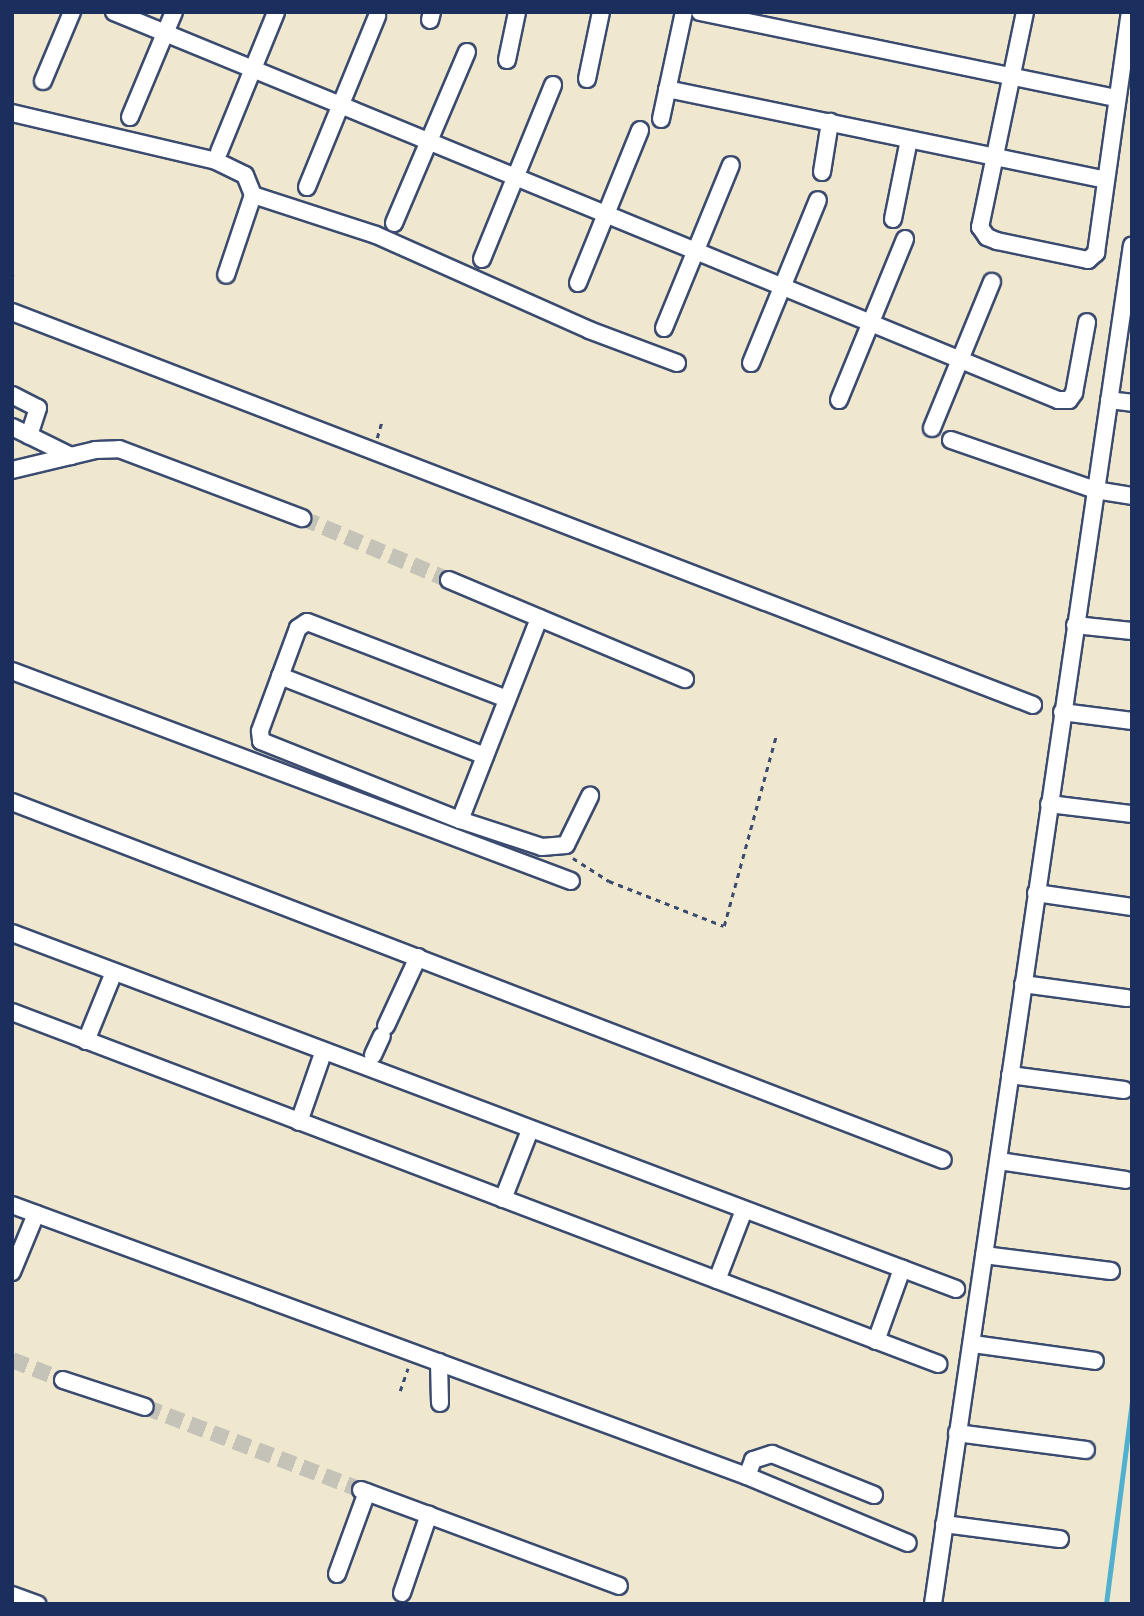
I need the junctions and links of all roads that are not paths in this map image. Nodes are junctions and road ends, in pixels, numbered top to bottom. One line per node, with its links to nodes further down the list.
1 (72, 12): 18 (street)
2 (114, 12): 12 (street)
3 (174, 12): 12 (street)
4 (276, 12): 15 (street)
5 (517, 12): 14 (street)
6 (601, 12): 17 (street)
7 (684, 12): 20 (street)
8 (700, 12): 16 (street)
9 (1025, 12): 16 (street)
10 (1131, 12): 21 (street)
11 (377, 16): 22 (street)
12 (165, 33): 15 (street); 24 (street)
13 (467, 52): 29 (street)
14 (507, 60)
15 (254, 69): 22 (street); 30 (street)
16 (1009, 77): 21 (street); 31 (street)
17 (587, 79)
18 (43, 80)
19 (554, 85): 34 (street)
20 (667, 89): 25 (street); 26 (street)
21 (1116, 98): 35 (street)
22 (341, 105): 29 (street); 36 (street)
23 (12, 113): 37 (street)
24 (130, 117)
25 (661, 120)
26 (830, 122): 28 (street); 33 (street)
27 (640, 130): 39 (street)
28 (909, 139): 31 (street); 40 (street)
29 (430, 142): 34 (street); 41 (street)
30 (219, 152)
31 (992, 158): 35 (street); 35 (street)
32 (730, 165): 44 (street)
33 (822, 172)
34 (517, 178): 39 (street); 45 (street)
35 (1105, 180)
36 (307, 187)
37 (253, 195): 46 (street); 56 (street)
38 (818, 200): 49 (street)
39 (605, 214): 44 (street); 48 (street)
40 (893, 219)
41 (394, 223)
42 (905, 239): 52 (street)
43 (1132, 245): 51 (street)
44 (695, 251): 49 (street); 54 (street)
45 (482, 259)
46 (226, 275)
47 (992, 282): 55 (street)
48 (578, 283)
49 (782, 287): 52 (street); 57 (street)
50 (12, 312): 79 (street)
51 (1127, 312): 60 (street)
52 (871, 322): 55 (street); 59 (street)
53 (1087, 322): 55 (street)
54 (664, 328)
55 (961, 359): 63 (street)
56 (677, 363)
57 (751, 363)
58 (12, 395): 64 (street)
59 (839, 400)
60 (1109, 400): 61 (street); 68 (street)
61 (1132, 403)
62 (12, 427): 64 (street)
63 (932, 428)
64 (29, 436): 66 (street)
65 (951, 440): 68 (street)
66 (71, 456): 67 (street); 70 (street)
67 (12, 470)
68 (1094, 490): 69 (street); 73 (street)
69 (1132, 496)
70 (302, 518)
71 (449, 580): 72 (street)
72 (539, 618): 77 (street); 78 (street)
73 (1075, 625): 74 (street); 80 (street)
74 (1132, 631)
75 (12, 671): 88 (street)
76 (281, 676): 78 (street); 82 (street); 87 (street)
77 (685, 679)
78 (508, 698): 82 (street)
79 (1034, 705)
80 (1062, 712): 81 (street); 85 (street)
81 (1132, 721)
82 (485, 756): 87 (street)
83 (590, 796): 87 (street)
84 (12, 802): 92 (street)
85 (1049, 804): 86 (street); 89 (street)
86 (1132, 814)
87 (460, 820)
88 (571, 881)
89 (1036, 893): 90 (street); 94 (street)
90 (1132, 907)
91 (12, 933): 93 (street)
92 (418, 957): 99 (street); 104 (street)
93 (114, 972): 97 (street); 98 (street)
94 (1023, 984): 95 (street); 100 (street)
95 (1127, 998)
96 (12, 1013): 97 (street)
97 (86, 1041): 102 (street)
98 (323, 1053): 102 (street); 103 (street)
99 (373, 1055)
100 (1010, 1075): 101 (street); 105 (street)
101 (1124, 1090)
102 (299, 1122): 107 (street)
103 (530, 1130): 107 (street); 109 (street)
104 (943, 1160)
105 (999, 1161): 106 (street); 111 (street)
106 (1126, 1180)
107 (503, 1199): 115 (street)
108 (12, 1205): 110 (street)
109 (744, 1210): 112 (street); 115 (street)
110 (36, 1214): 114 (street); 120 (street)
111 (984, 1255): 113 (street); 118 (street)
112 (902, 1269): 116 (street); 117 (street)
113 (1111, 1271)
114 (12, 1272)
115 (717, 1280): 117 (street)
116 (956, 1289)
117 (876, 1341): 121 (street)
118 (973, 1344): 119 (street); 125 (street)
119 (1095, 1361)
120 (439, 1362): 123 (street); 127 (street)
121 (938, 1364)
122 (63, 1380): 124 (street)
123 (440, 1403)
124 (145, 1408)
125 (957, 1433): 126 (street); 130 (street)
126 (1086, 1450)
127 (747, 1476): 128 (street); 132 (street)
128 (874, 1495)
129 (429, 1514): 133 (street); 134 (street); 135 (street)
130 (944, 1524): 131 (street); 138 (street)
131 (1060, 1539)
132 (908, 1543)
133 (337, 1574)
134 (619, 1587)
135 (402, 1593)
136 (12, 1595): 137 (street)
137 (37, 1604)
138 (933, 1604)

